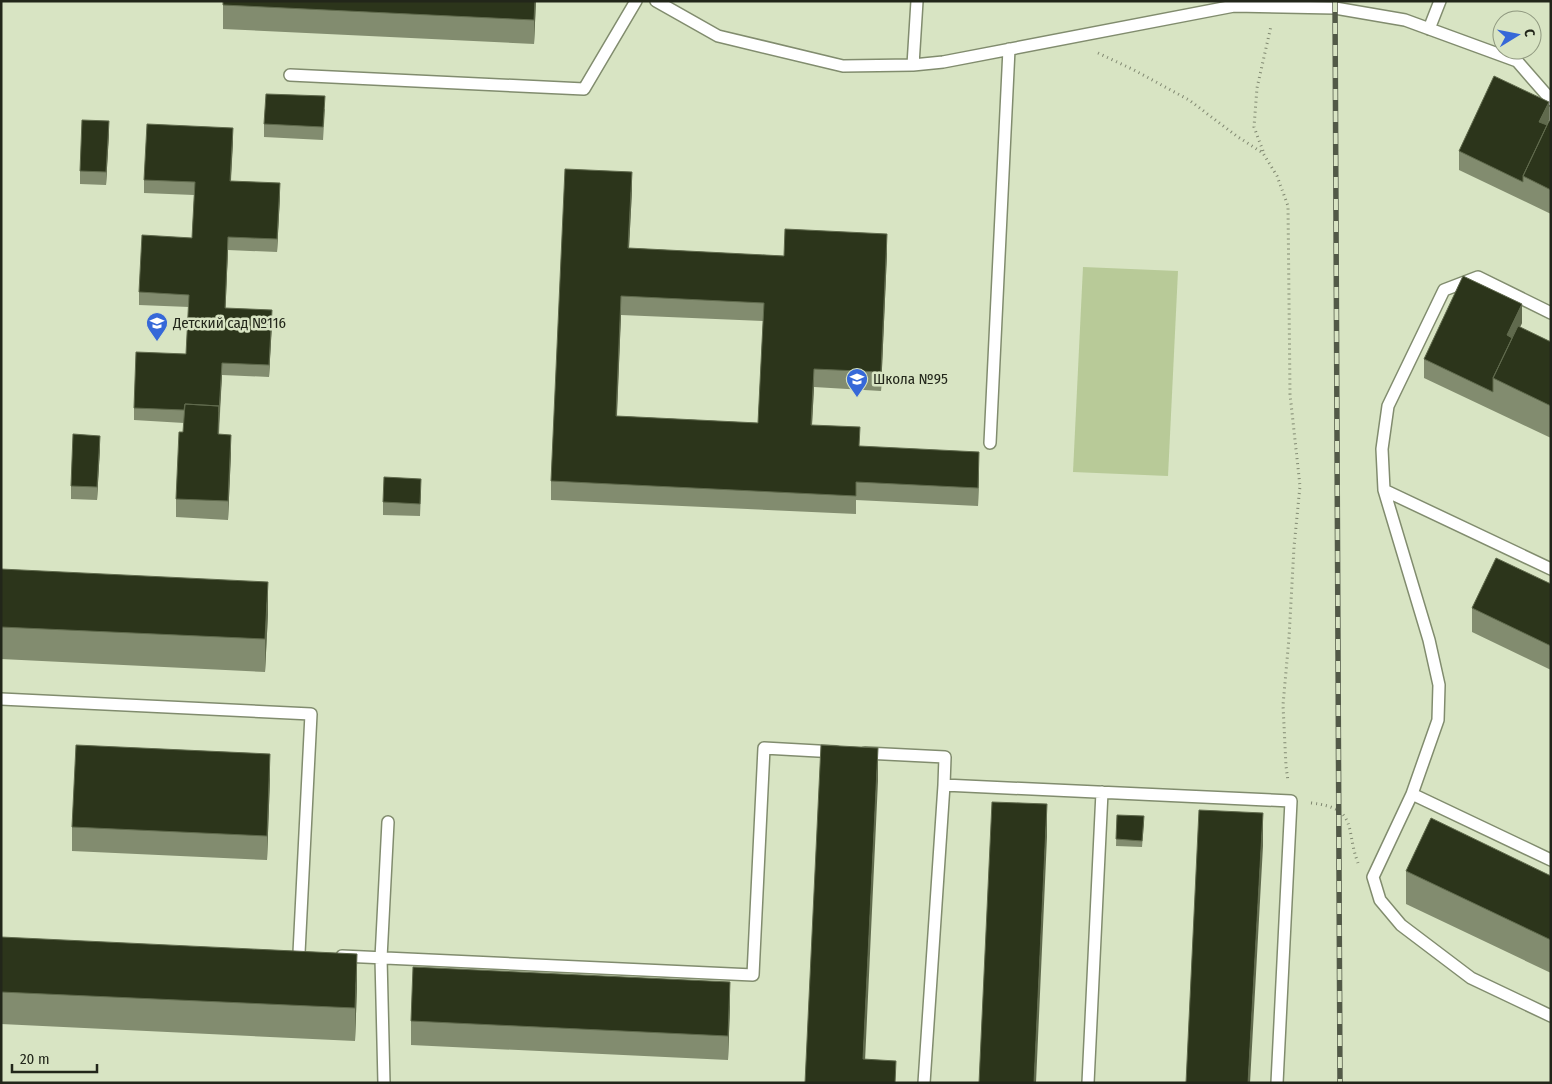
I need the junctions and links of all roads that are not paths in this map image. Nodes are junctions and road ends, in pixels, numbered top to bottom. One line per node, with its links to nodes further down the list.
1 (636, 1): 8 (lane)
2 (656, 1): 7 (lane)
3 (917, 1): 7 (lane)
4 (1440, 1): 5 (lane)
5 (1429, 29): 6 (lane); 9 (lane)
6 (1009, 49): 7 (lane); 11 (lane)
7 (912, 65)
8 (290, 74)
9 (1551, 100)
10 (1551, 313): 12 (lane)
11 (990, 443)
12 (1384, 490): 13 (lane); 17 (lane)
13 (1551, 569)
14 (1, 699): 20 (lane)
15 (944, 785): 16 (lane); 22 (lane); 25 (lane)
16 (1102, 792): 26 (lane); 27 (lane)
17 (1412, 794): 19 (lane); 23 (lane)
18 (388, 822): 22 (lane)
19 (1551, 860)
20 (299, 953)
21 (327, 955): 22 (lane)
22 (381, 958): 24 (lane)
23 (1551, 1016)
24 (384, 1083)
25 (924, 1083)
26 (1088, 1083)
27 (1277, 1083)

